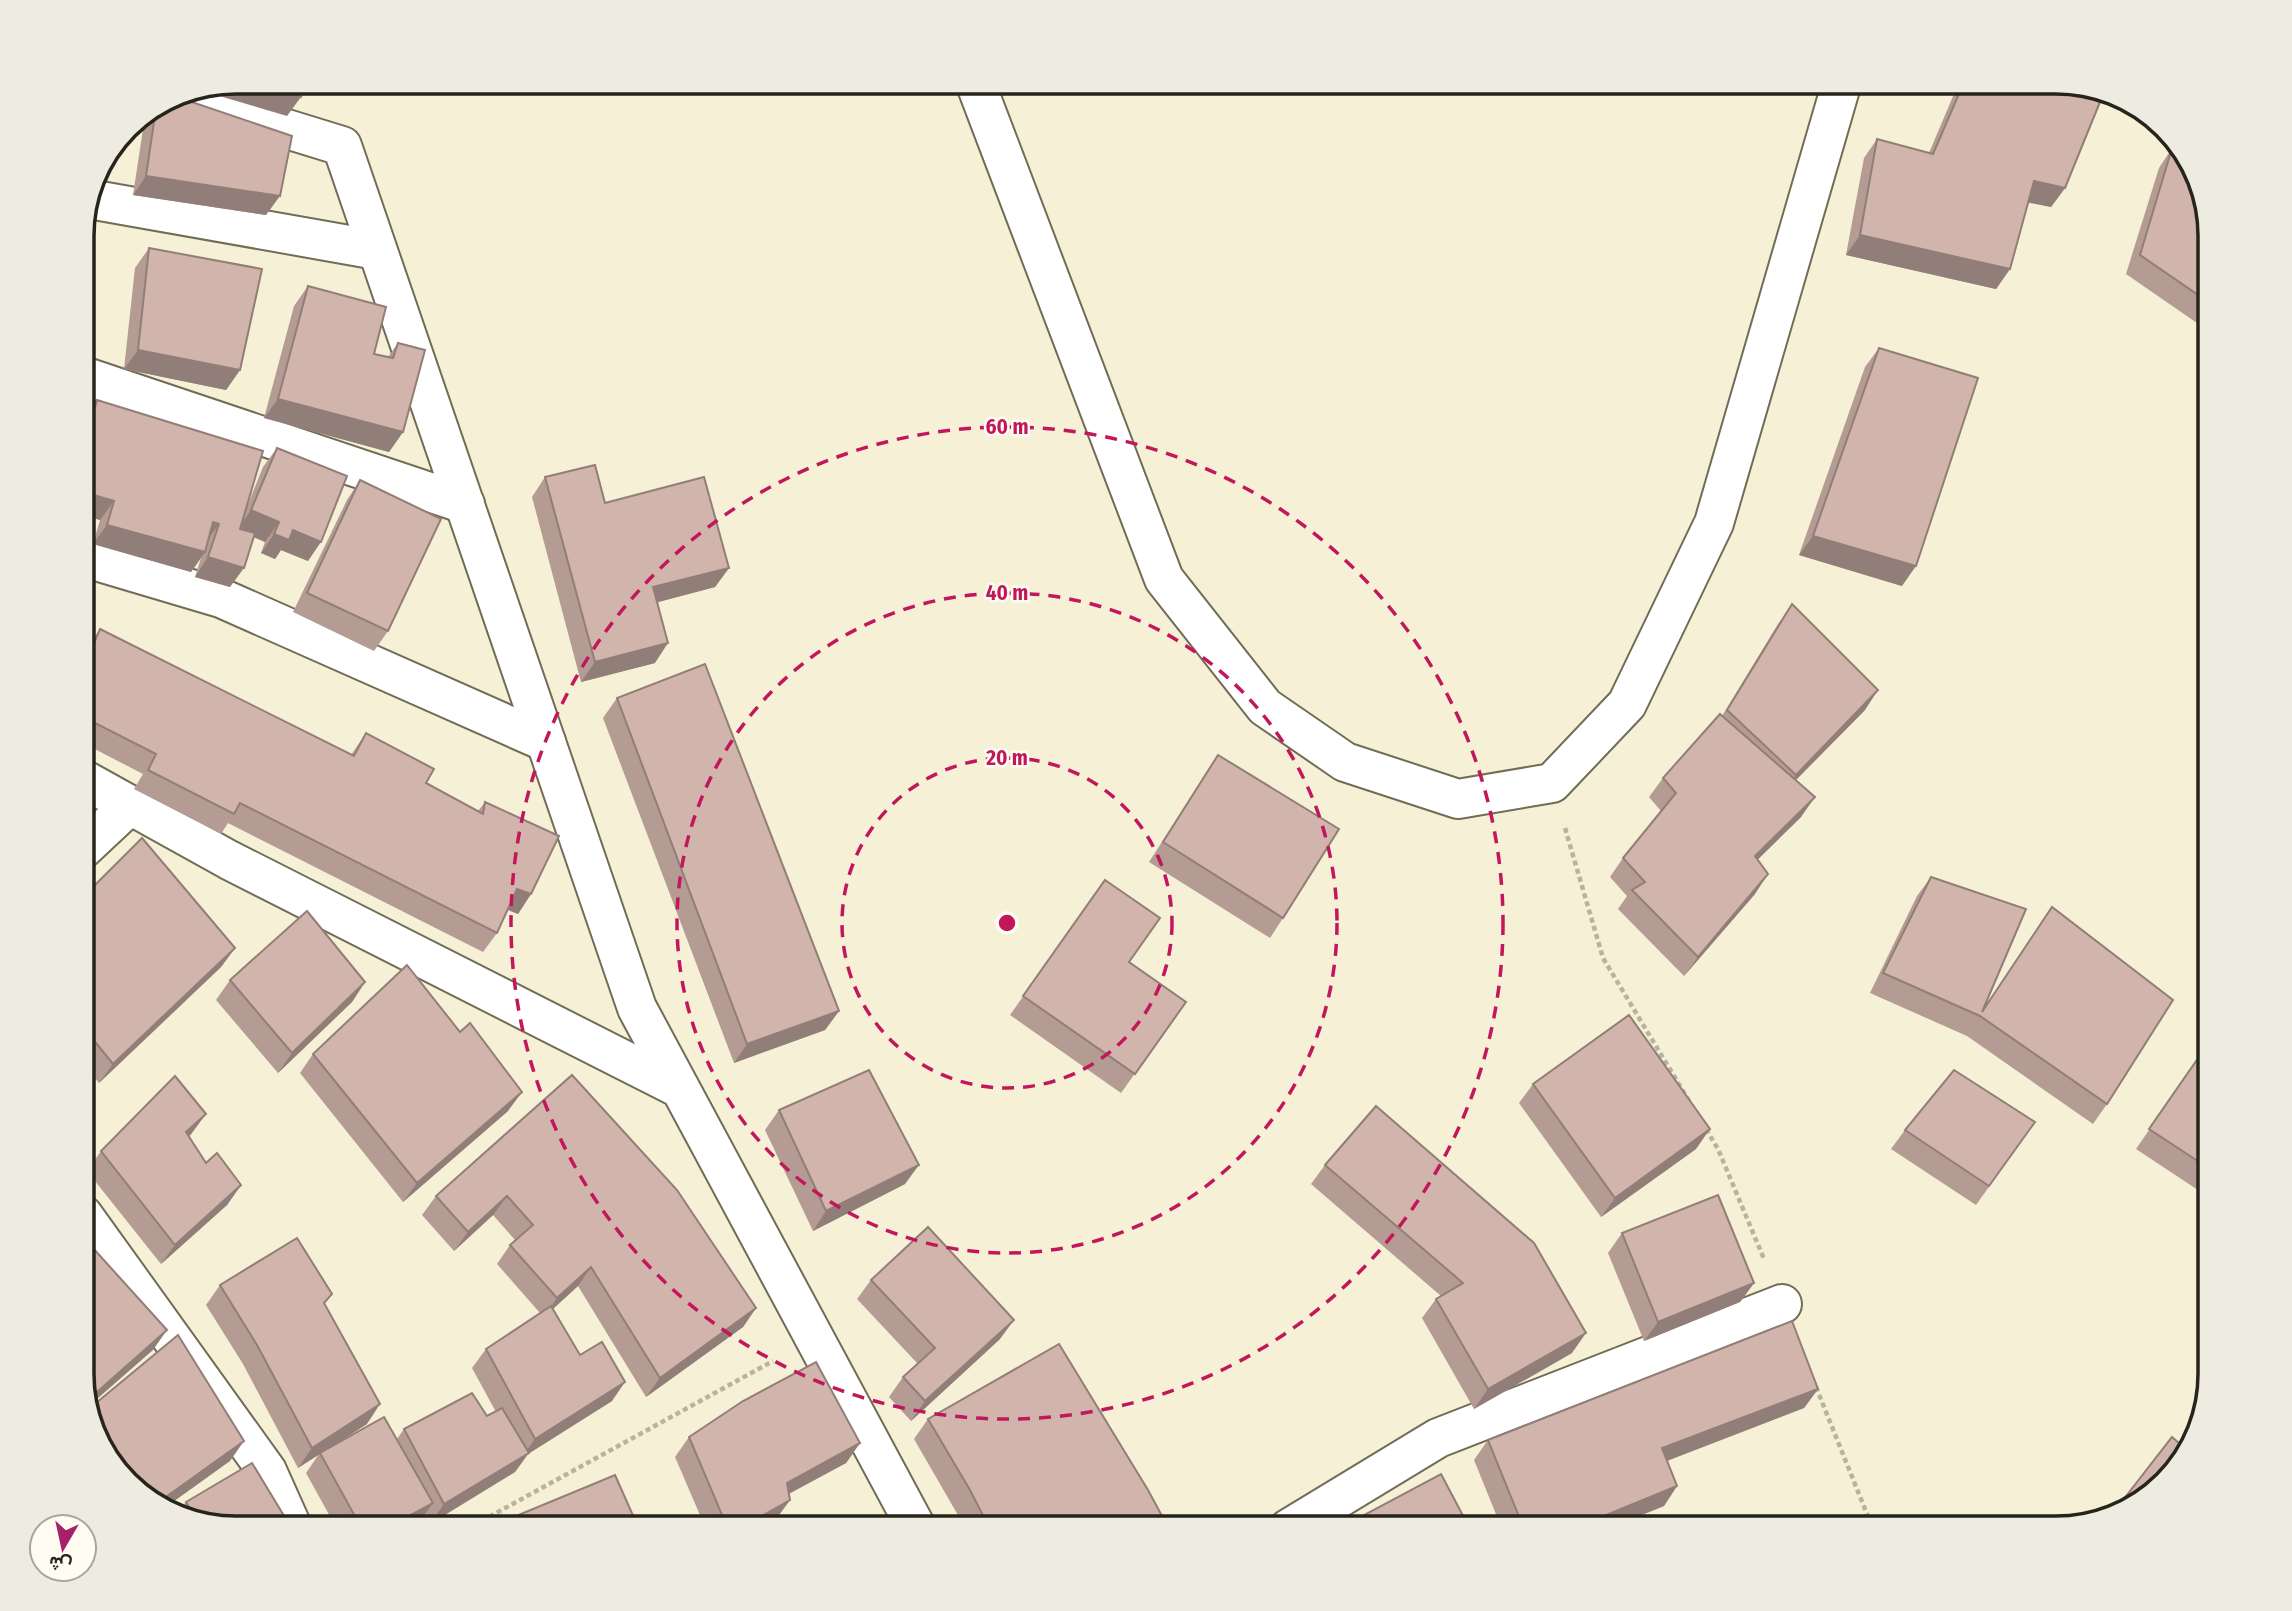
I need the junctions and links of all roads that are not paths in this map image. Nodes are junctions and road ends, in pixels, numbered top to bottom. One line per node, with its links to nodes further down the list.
1 (1838, 94): 2 (street)
2 (980, 95)
3 (195, 101): 5 (street)
4 (99, 201): 5 (street)
5 (377, 250): 7 (street)
6 (95, 380): 7 (street)
7 (465, 504): 9 (street)
8 (95, 561): 9 (street)
9 (546, 742): 13 (street)
10 (95, 786): 11 (street)
11 (130, 805): 12 (street); 13 (street)
12 (95, 838)
13 (679, 1088): 17 (street)
14 (95, 1232): 16 (street)
15 (1782, 1304): 18 (street)
16 (287, 1516)
17 (909, 1516)
18 (1310, 1516)

